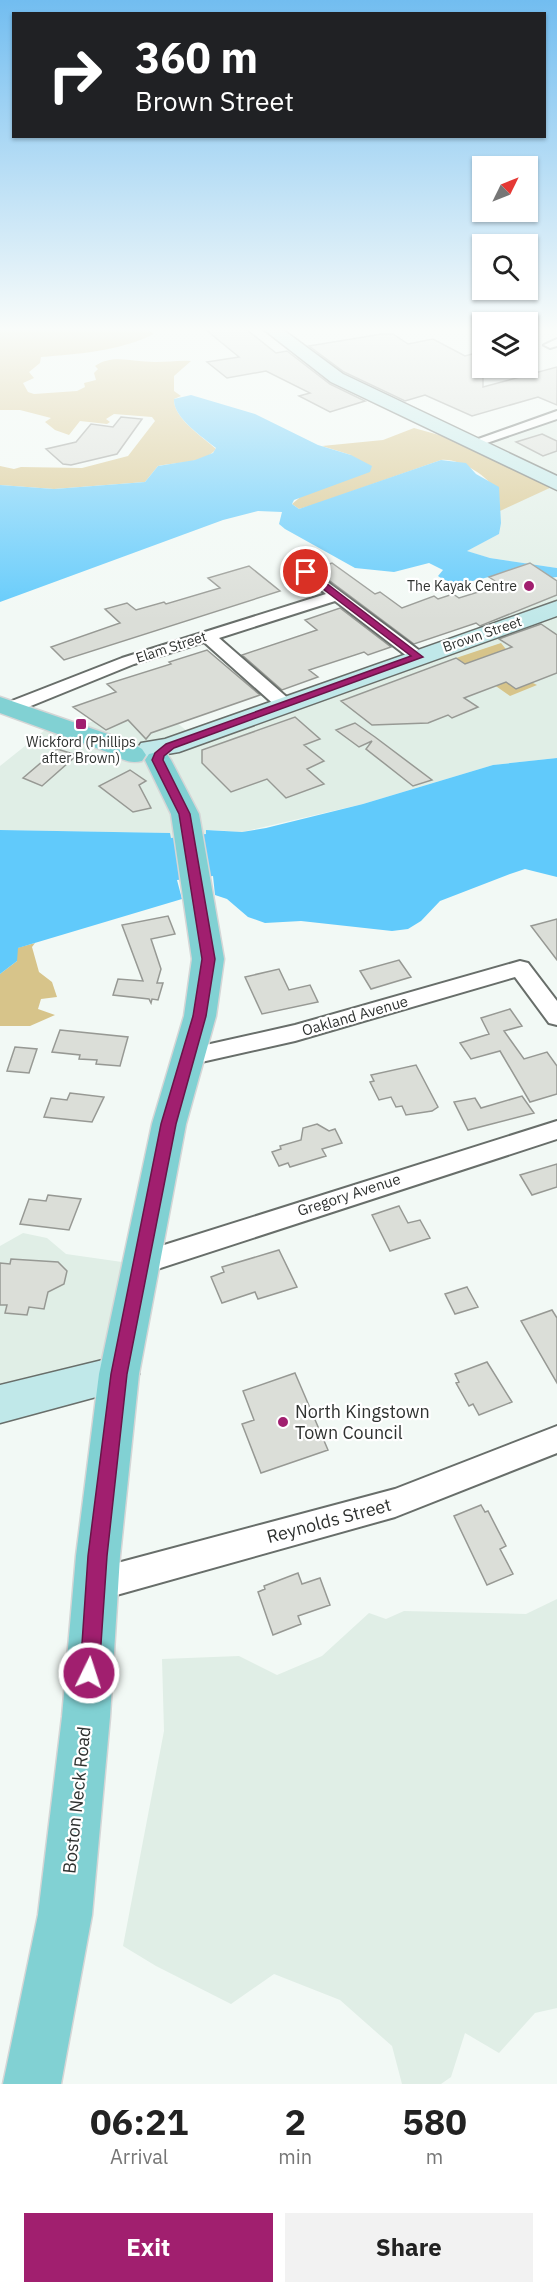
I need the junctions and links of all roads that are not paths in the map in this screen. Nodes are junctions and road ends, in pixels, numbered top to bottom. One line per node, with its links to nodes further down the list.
1 (438, 426): 3 (main road)
2 (523, 426): 3 (street)
3 (473, 443): 4 (main road)
4 (557, 484)
5 (306, 572): 6 (street)
6 (335, 596): 8 (street, Elam Street); 9 (street)
7 (557, 608): 9 (main road, Brown Street)
8 (207, 636): 10 (street); 11 (street, Elam Street)
9 (418, 657): 10 (main road, Brown Street)
10 (284, 704): 12 (main road, Brown Street)
11 (5, 706): 12 (main road)
12 (149, 756): 14 (main road, Boston Neck Road)
13 (557, 1017): 14 (street, Oakland Avenue)
14 (188, 1057): 16 (main road, Boston Neck Road)
15 (557, 1130): 16 (street, Gregory Avenue)
16 (142, 1263): 17 (main road, Boston Neck Road)
17 (119, 1374): 18 (main road); 20 (main road, Boston Neck Road)
18 (0, 1404)
19 (557, 1439): 20 (street, Reynolds Street)
20 (95, 1585): 21 (main road, Boston Neck Road)
21 (32, 2084)

